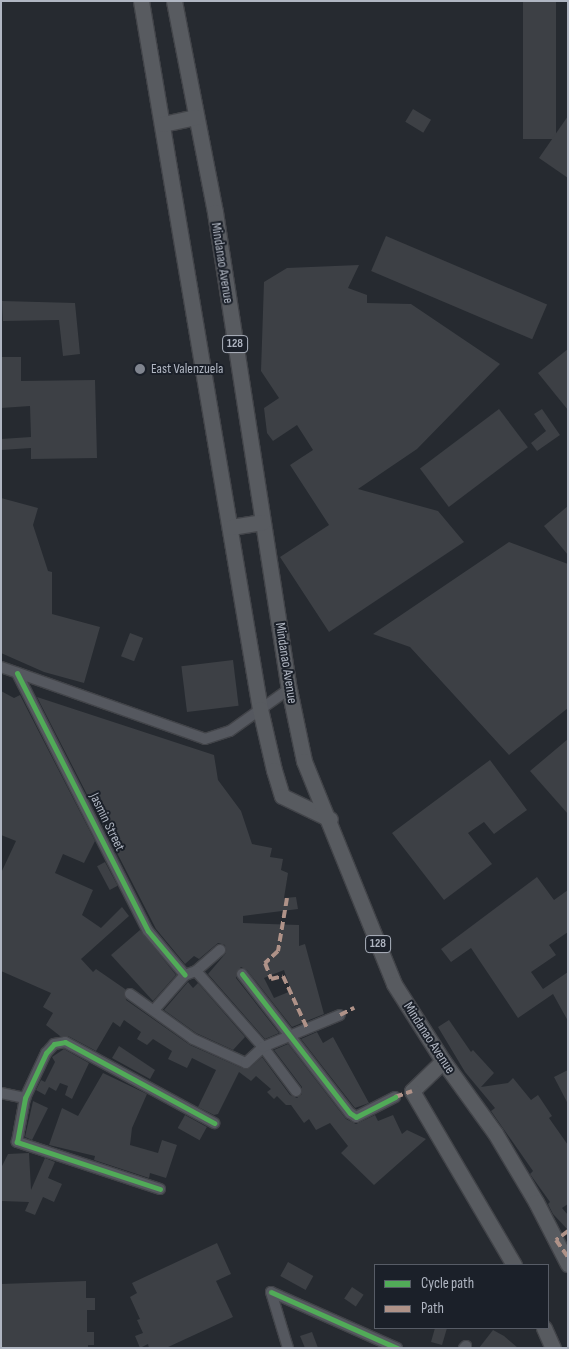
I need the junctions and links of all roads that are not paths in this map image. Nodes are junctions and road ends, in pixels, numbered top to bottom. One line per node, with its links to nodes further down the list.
1 (141, 1): 4 (main road, 128)
2 (174, 1): 3 (main road, Mindanao Avenue / 128)
3 (196, 117): 4 (main road); 5 (main road, Mindanao Avenue / 128)
4 (163, 124): 6 (main road, 128)
5 (263, 522): 6 (main road); 9 (main road, Mindanao Avenue / 128)
6 (230, 527): 10 (main road, 128)
7 (1, 667): 8 (street)
8 (17, 673): 10 (street); 14 (street, Jasmin Street)
9 (289, 689): 10 (street); 11 (main road, Mindanao Avenue / 128)
10 (260, 709): 11 (main road, 128)
11 (330, 819): 21 (main road, Mindanao Avenue / 128)
12 (220, 950): 13 (street)
13 (196, 971): 14 (street); 20 (street)
14 (185, 974): 17 (street)
15 (242, 974): 19 (street)
16 (130, 994): 17 (street)
17 (154, 1010): 20 (street)
18 (340, 1014): 19 (street)
19 (292, 1035): 20 (street); 25 (street)
20 (263, 1047): 22 (street)
21 (443, 1061): 28 (main road); 29 (main road, Mindanao Avenue / 128)
22 (296, 1091)
23 (1, 1093): 24 (street)
24 (25, 1098): 26 (street); 27 (street)
25 (394, 1098)
26 (214, 1122)
27 (160, 1189)
28 (513, 1264)
29 (568, 1264)
30 (544, 1329): 33 (main road)
31 (288, 1348): 32 (street)
32 (397, 1348)
33 (553, 1348)

